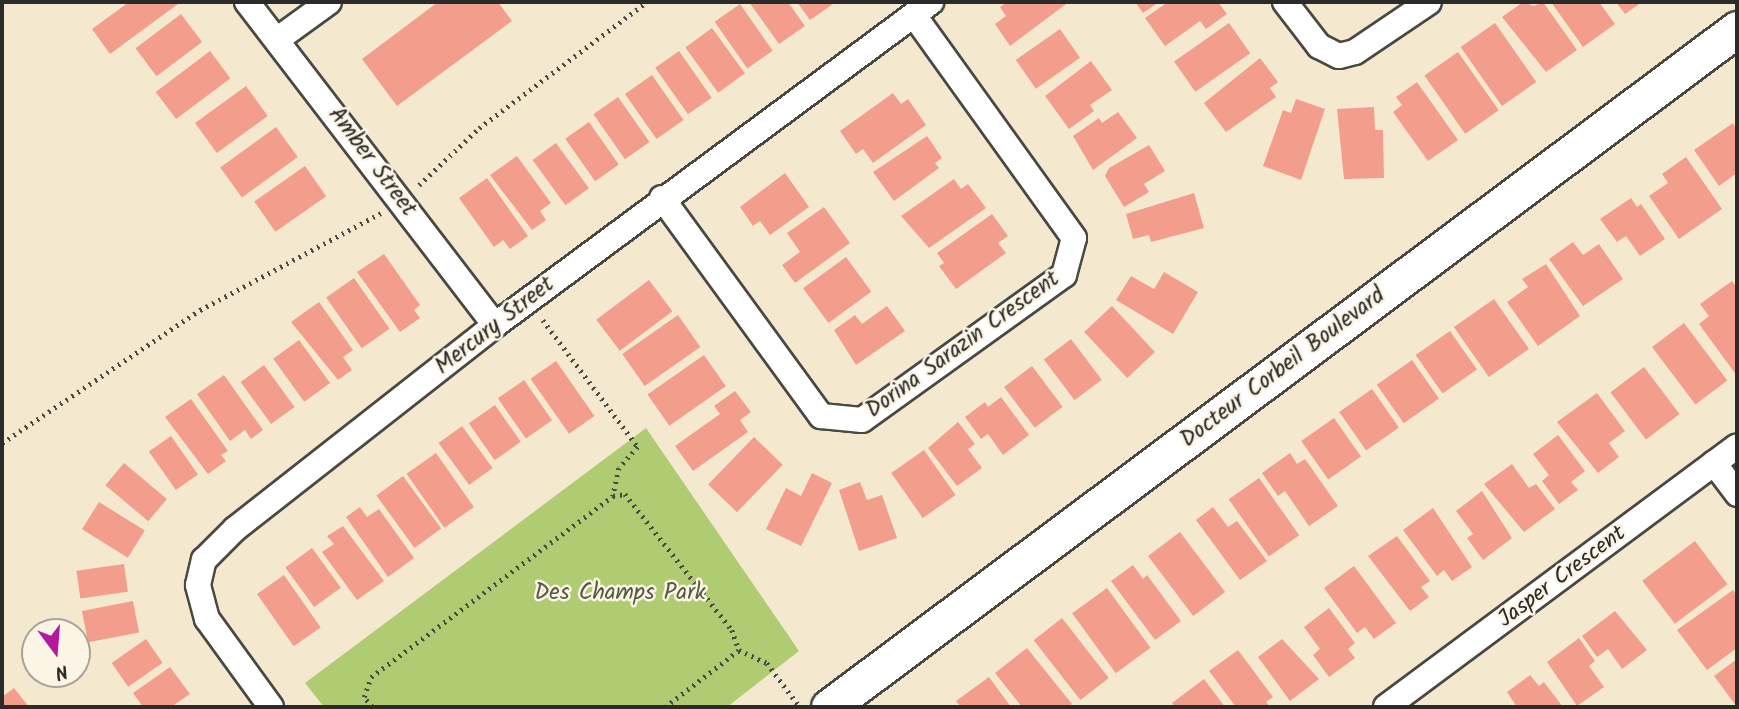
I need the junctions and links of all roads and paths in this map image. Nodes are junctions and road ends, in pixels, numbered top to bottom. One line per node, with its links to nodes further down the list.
1 (247, 2): 8 (street, Amber Street)
2 (329, 2): 8 (street)
3 (647, 2): 10 (path)
4 (1285, 2): 5 (street)
5 (1429, 2)
6 (922, 8): 9 (street, Mercury Street); 9 (street, Dorina Sarazin Crescent)
7 (1737, 29): 23 (street, Docteur Corbeil Boulevard)
8 (278, 39): 10 (street, Amber Street)
9 (662, 198): 11 (street, Mercury Street)
10 (402, 201): 12 (street, Amber Street); 13 (path)
11 (528, 300): 12 (street, Mercury Street); 17 (path)
12 (495, 324): 19 (street, Mercury Street)
13 (2, 443)
14 (1737, 446): 15 (street, Jasper Crescent)
15 (1714, 463): 16 (street); 24 (street, Jasper Crescent)
16 (1737, 494)
17 (613, 496): 18 (path); 20 (path)
18 (739, 650): 21 (path); 22 (path)
19 (271, 707)
20 (372, 707)
21 (665, 707)
22 (801, 707)
23 (829, 707)
24 (1386, 707)

